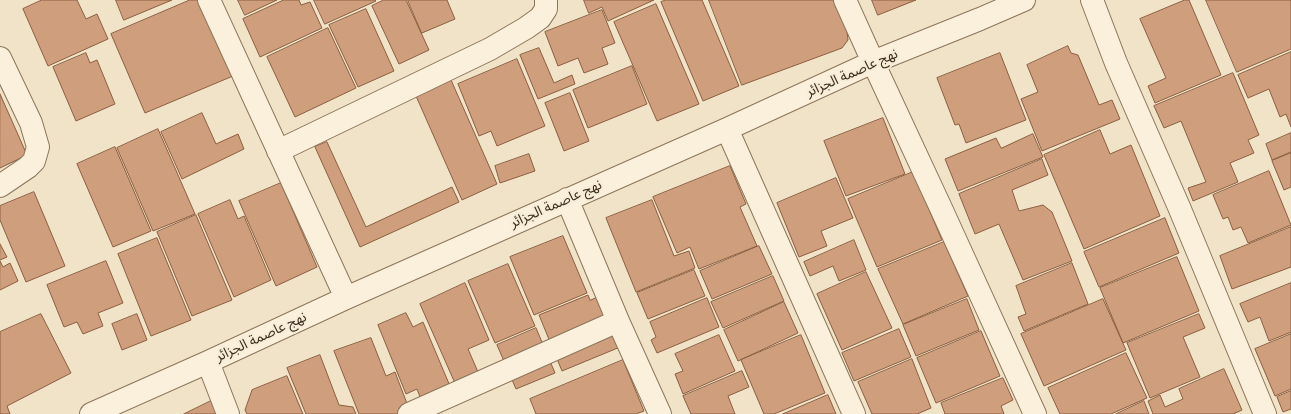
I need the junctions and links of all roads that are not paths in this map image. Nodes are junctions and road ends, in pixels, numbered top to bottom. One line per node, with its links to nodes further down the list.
1 (209, 0): 9 (street)
2 (546, 0): 9 (street)
3 (846, 0): 7 (street)
4 (1024, 0): 7 (street, نهج عاصمة الجزائر)
5 (1092, 0): 21 (street)
6 (0, 58): 10 (street)
7 (872, 62): 8 (street, نهج عاصمة الجزائر); 20 (street)
8 (727, 129): 11 (street, نهج عاصمة الجزائر); 19 (street)
9 (278, 151): 12 (street)
10 (0, 186)
11 (567, 199): 12 (street, نهج عاصمة الجزائر); 13 (street)
12 (346, 298): 14 (street, نهج عاصمة الجزائر)
13 (618, 321): 17 (street); 18 (street)
14 (208, 362): 15 (street, نهج عاصمة الجزائر); 16 (street)
15 (91, 414)
16 (228, 414)
17 (409, 414)
18 (660, 414)
19 (854, 414)
20 (1035, 414)
21 (1265, 414)

